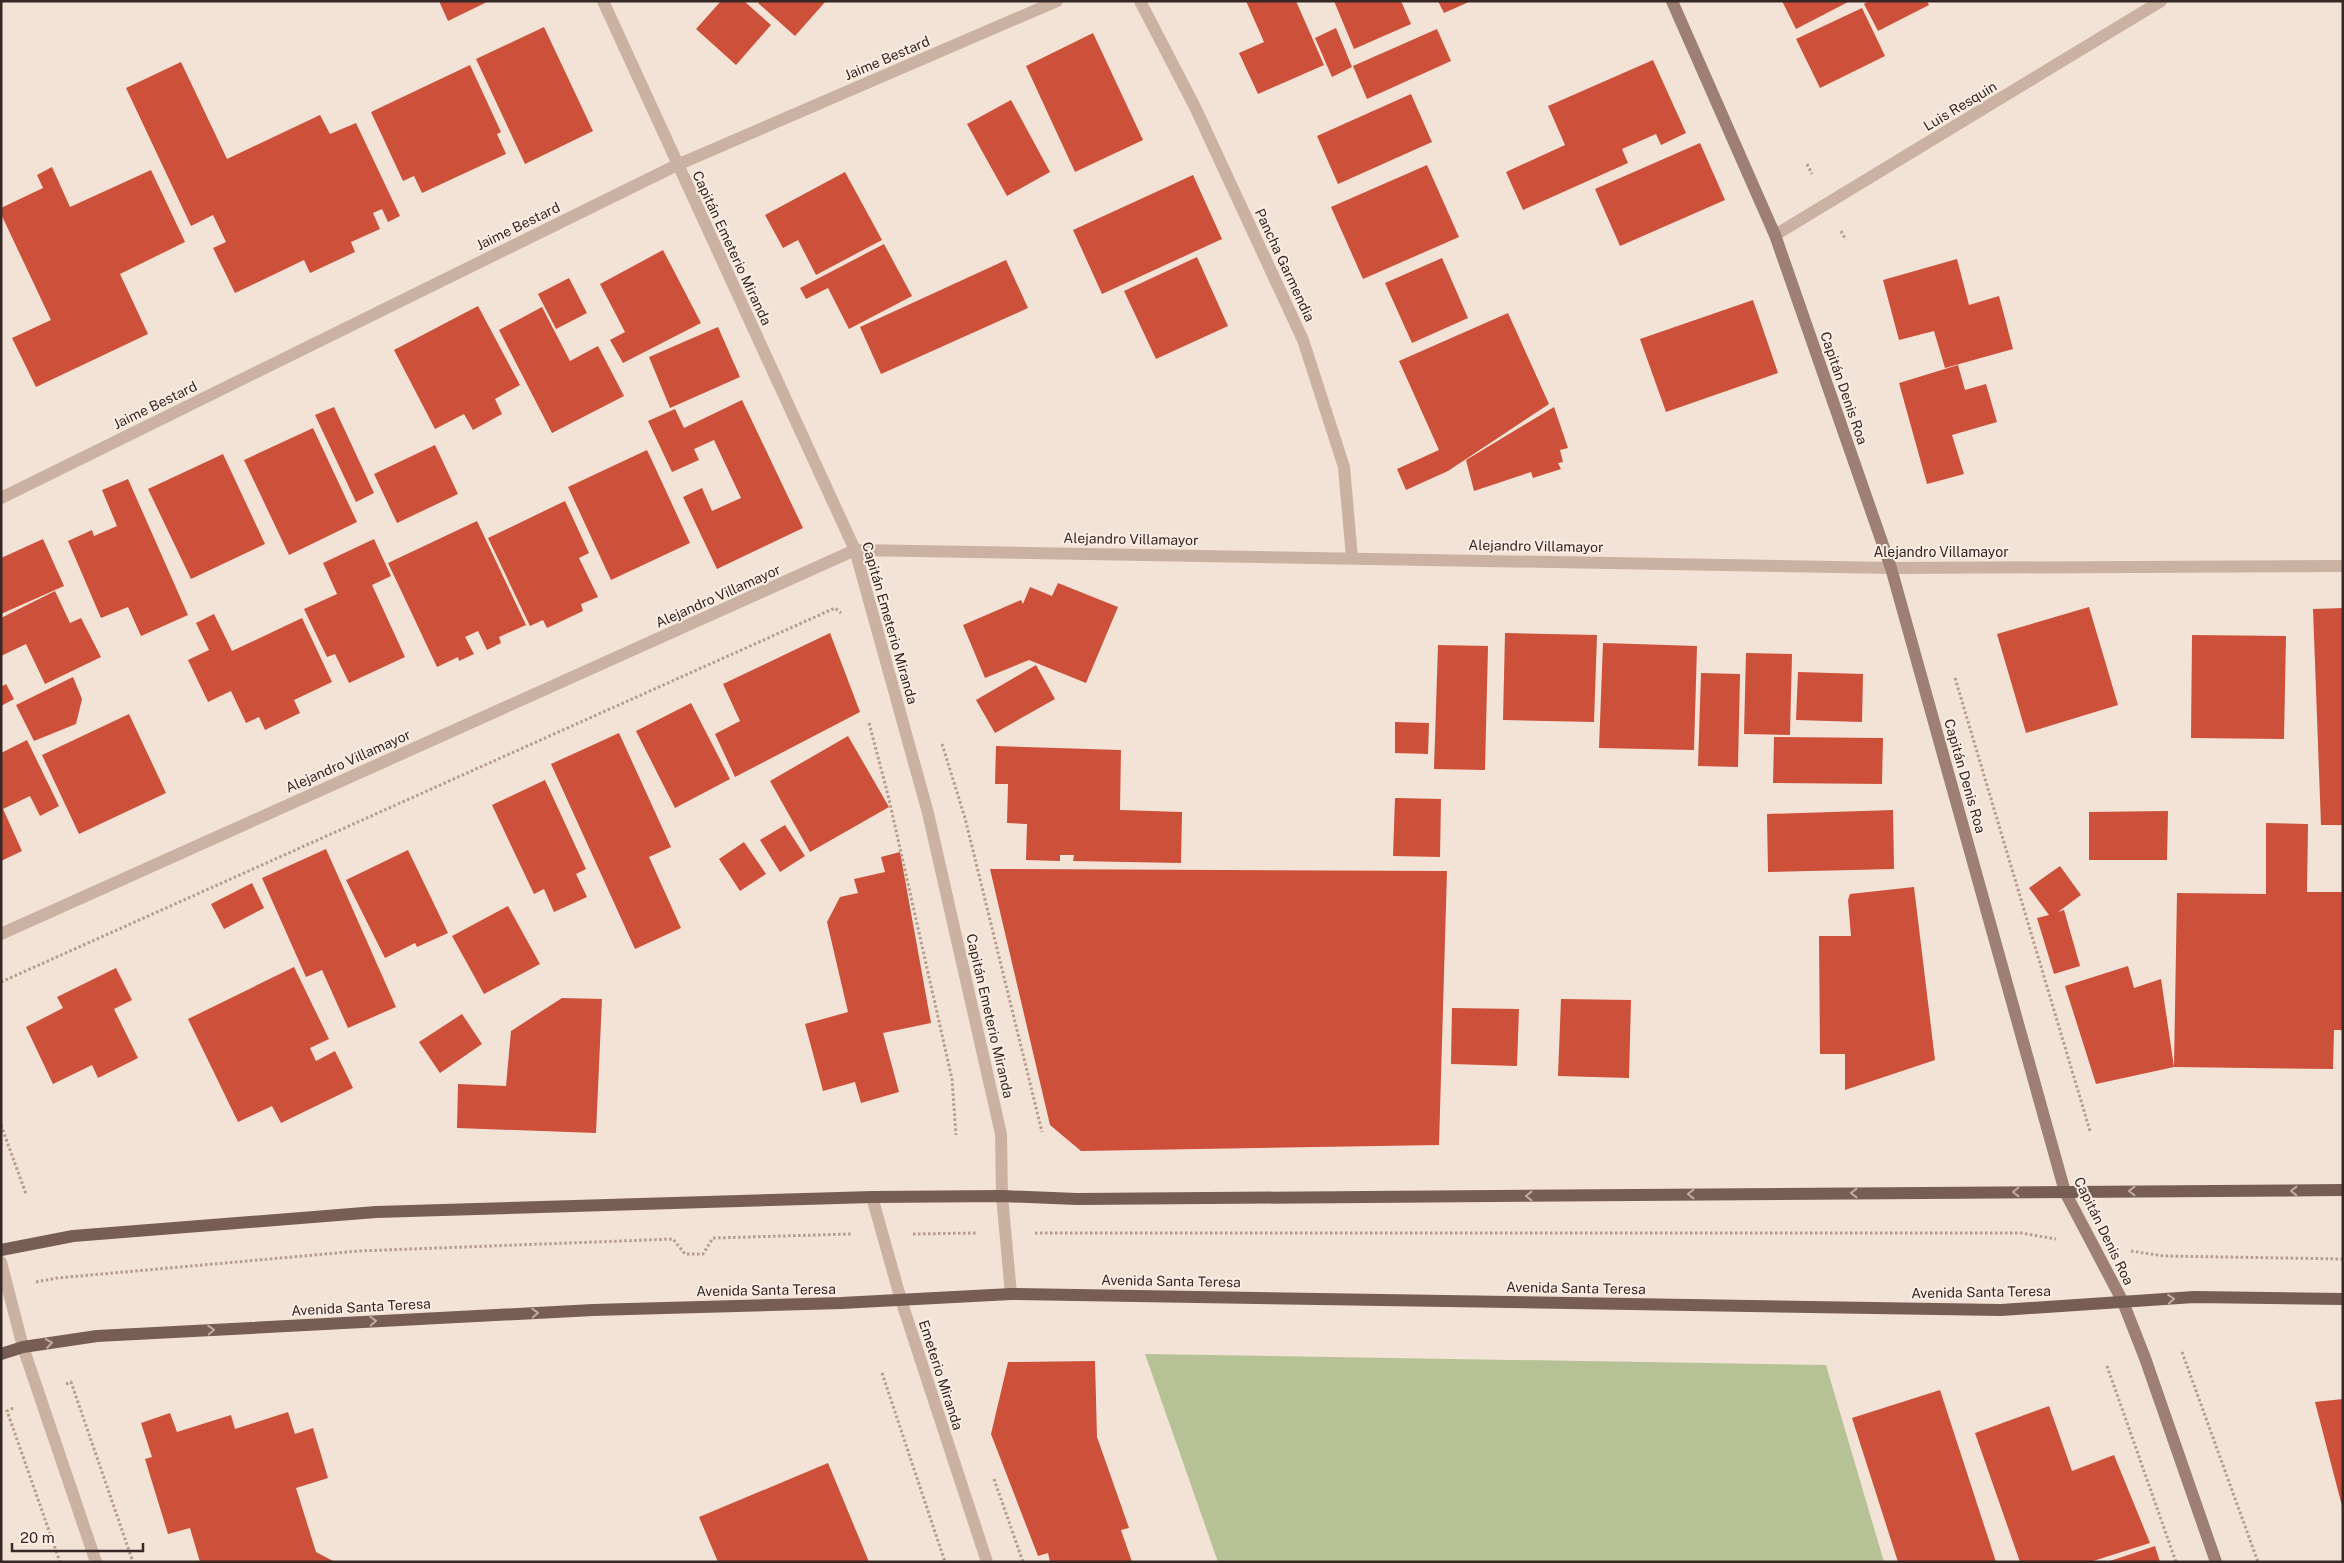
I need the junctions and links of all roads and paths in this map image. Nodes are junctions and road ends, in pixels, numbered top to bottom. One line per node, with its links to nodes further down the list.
1 (603, 1): 7 (street, Capitán Emeterio Miranda)
2 (1057, 1): 7 (street, Jaime Bestard)
3 (1140, 1): 14 (street, Pancha Garmendia)
4 (1672, 1): 10 (main road, Capitán Denis Roa)
5 (2161, 1): 10 (street, Luis Resquin)
6 (1807, 164): 8 (path)
7 (677, 165): 12 (street, Jaime Bestard); 13 (street, Capitán Emeterio Miranda)
8 (1812, 174)
9 (1841, 231): 11 (path)
10 (1775, 235): 16 (main road, Capitán Denis Roa)
11 (1846, 240)
12 (1, 498)
13 (855, 550): 14 (street, Alejandro Villamayor); 21 (street, Alejandro Villamayor); 30 (street, Capitán Emeterio Miranda)
14 (1352, 558): 16 (street, Alejandro Villamayor)
15 (2343, 566): 16 (street, Alejandro Villamayor)
16 (1891, 568): 28 (main road, Capitán Denis Roa)
17 (843, 621): 22 (path)
18 (1955, 676): 24 (path, Capitán Denis Roa)
19 (868, 717): 26 (path)
20 (939, 734): 25 (path, Capitán Emeterio Miranda)
21 (1, 934)
22 (1, 982)
23 (1, 1125): 29 (path)
24 (2090, 1131)
25 (1042, 1132)
26 (956, 1135)
27 (2343, 1190): 28 (main road, one-way to 28)
28 (2065, 1192): 30 (main road, one-way to 30); 45 (main road, Capitán Denis Roa)
29 (26, 1194)
30 (1002, 1196): 31 (main road); 42 (street, Capitán Emeterio Miranda)
31 (872, 1197): 37 (main road); 44 (street, Emeterio Miranda)
32 (956, 1232): 35 (path)
33 (2021, 1233): 36 (path)
34 (854, 1234): 41 (path)
35 (911, 1234)
36 (1056, 1234)
37 (1, 1250)
38 (2164, 1256): 39 (path)
39 (2343, 1259)
40 (1, 1262): 46 (street)
41 (57, 1278)
42 (1011, 1294): 44 (main road, Avenida Santa Teresa); 45 (main road, Avenida Santa Teresa)
43 (2343, 1299): 45 (main road, Avenida Santa Teresa, one-way to 43)
44 (901, 1300): 46 (main road, Avenida Santa Teresa, one-way to 44); 57 (street, Emeterio Miranda)
45 (2123, 1302): 59 (main road, Capitán Denis Roa)
46 (23, 1347): 48 (main road, Avenida Santa Teresa); 54 (street)
47 (2182, 1352): 60 (path)
48 (1, 1354)
49 (2107, 1366): 58 (path)
50 (882, 1374): 56 (path)
51 (71, 1382): 55 (path)
52 (7, 1411): 53 (path)
53 (60, 1562)
54 (96, 1562)
55 (133, 1562)
56 (945, 1562)
57 (987, 1562)
58 (2176, 1562)
59 (2216, 1562)
60 (2258, 1562)

